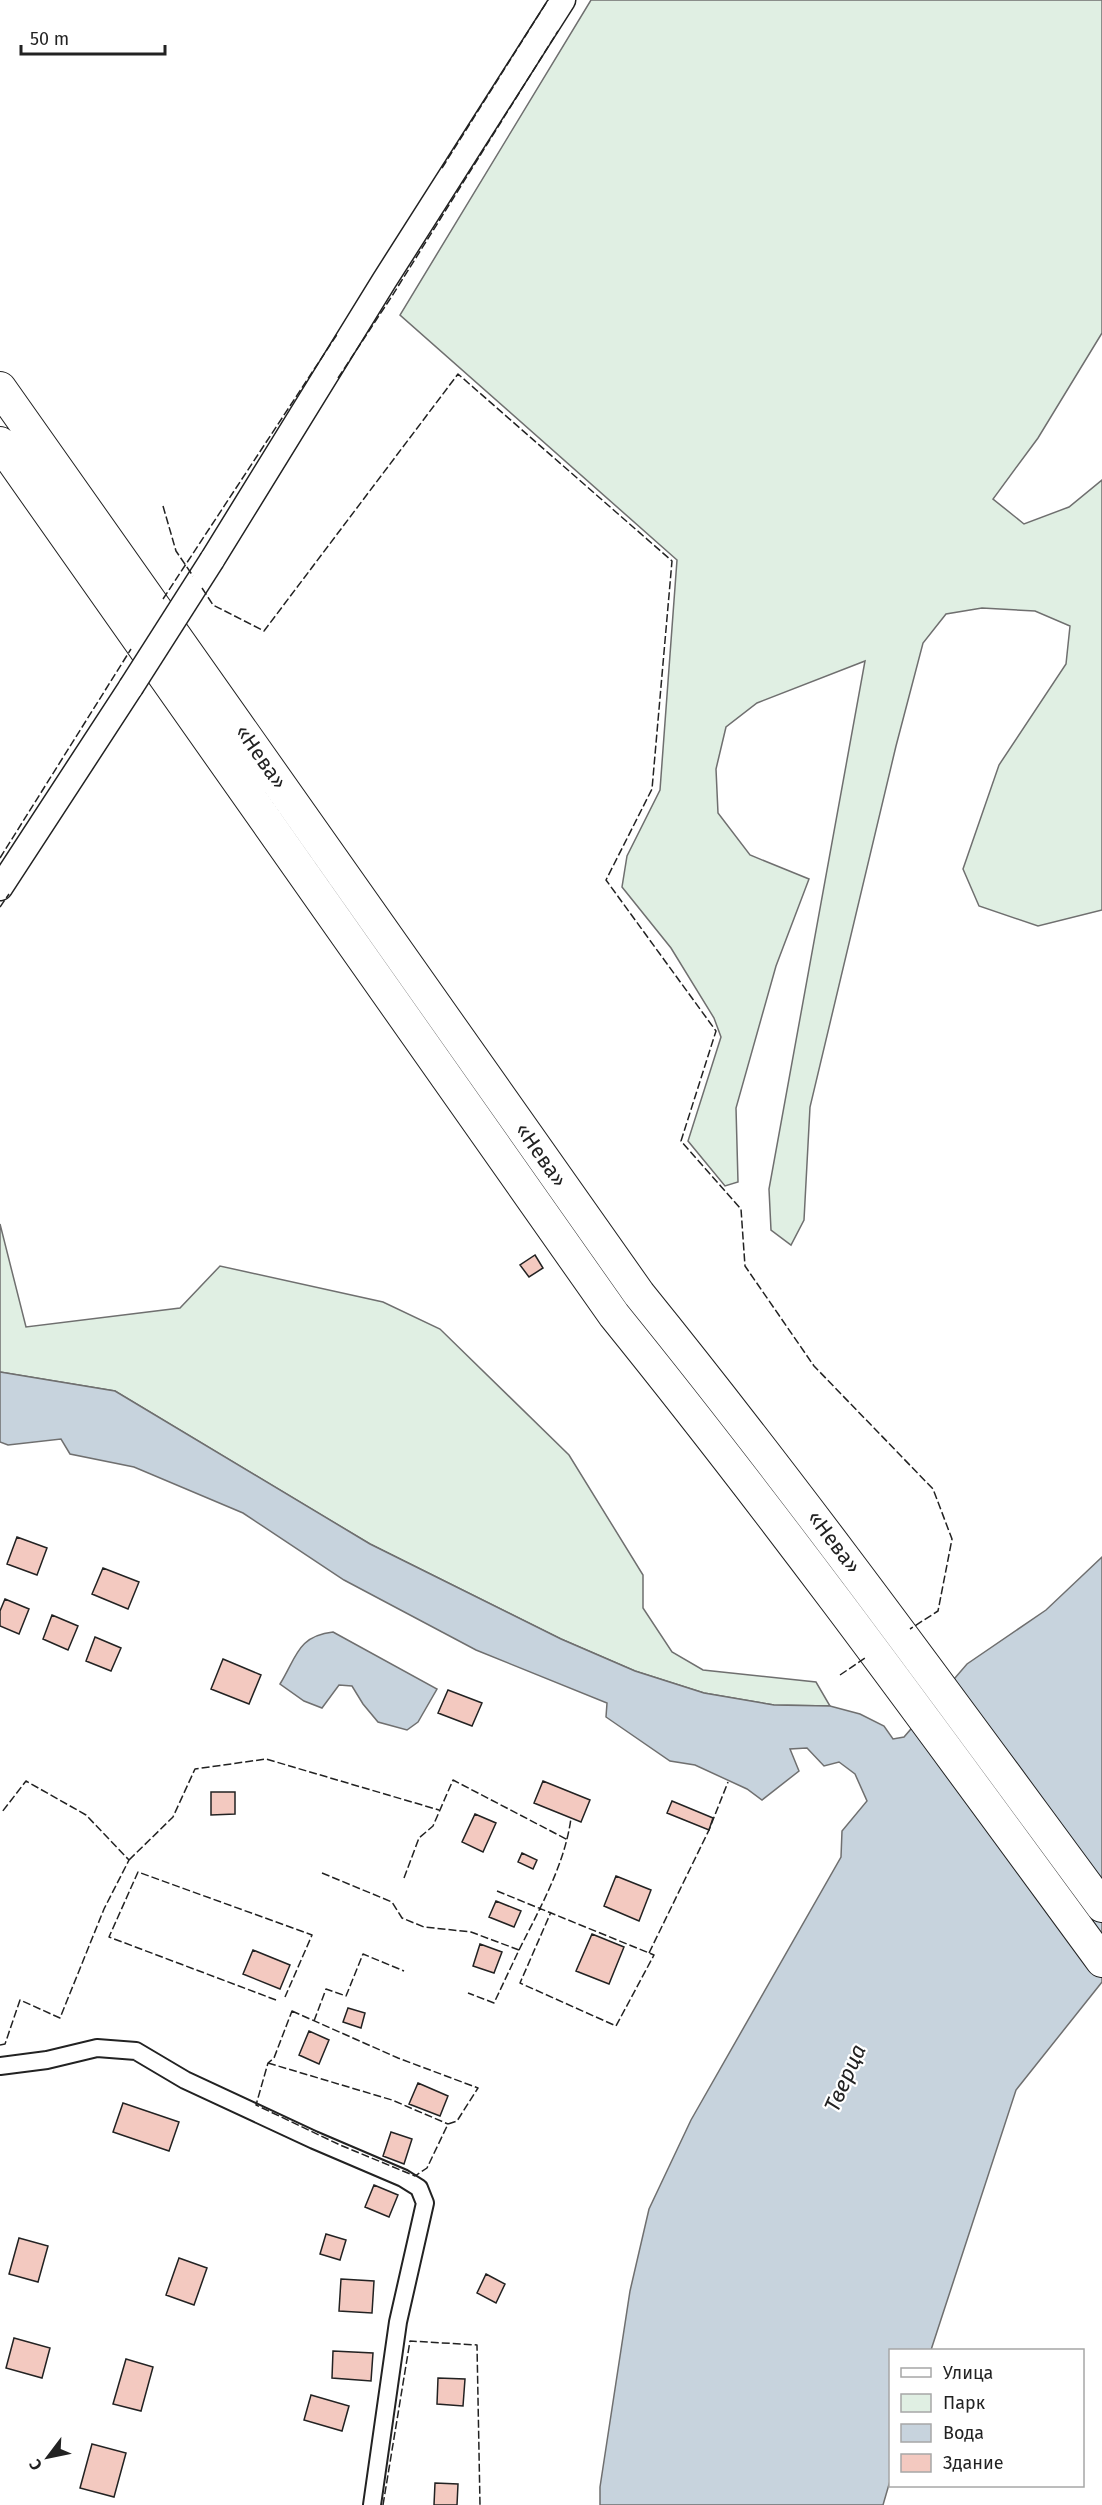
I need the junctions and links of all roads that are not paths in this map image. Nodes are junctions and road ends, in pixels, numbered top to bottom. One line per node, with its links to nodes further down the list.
1 (563, 0): 4 (main road, bridge)
2 (0, 388): 5 (highway, «Нева»)
3 (0, 442): 6 (highway, «Нева»)
4 (0, 888)
5 (1102, 1906)
6 (1102, 1961)
7 (0, 2066): 8 (street)
8 (372, 2505)

